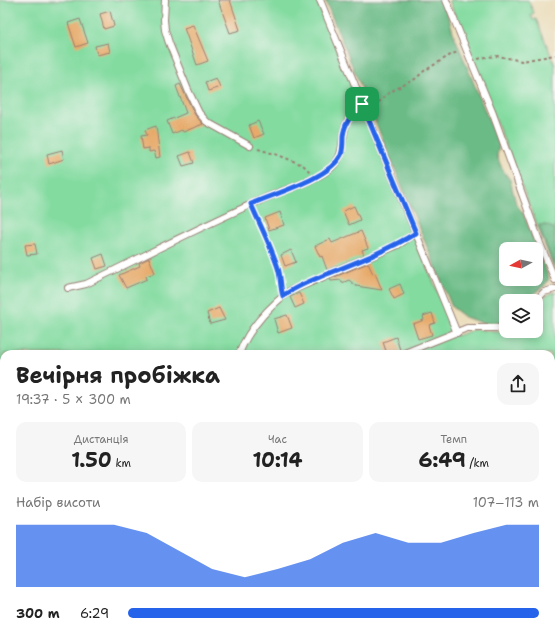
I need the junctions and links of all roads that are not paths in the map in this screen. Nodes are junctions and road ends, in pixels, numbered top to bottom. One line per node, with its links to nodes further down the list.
1 (165, 0): 5 (lane)
2 (320, 0): 4 (lane)
3 (446, 0): 7 (lane)
4 (362, 104): 6 (lane); 8 (lane)
5 (250, 146)
6 (416, 233): 12 (lane); 13 (lane)
7 (555, 280)
8 (68, 288)
9 (555, 289): 10 (lane)
10 (542, 294)
11 (499, 328): 12 (lane)
12 (457, 332): 14 (lane)
13 (241, 350)
14 (412, 350)

